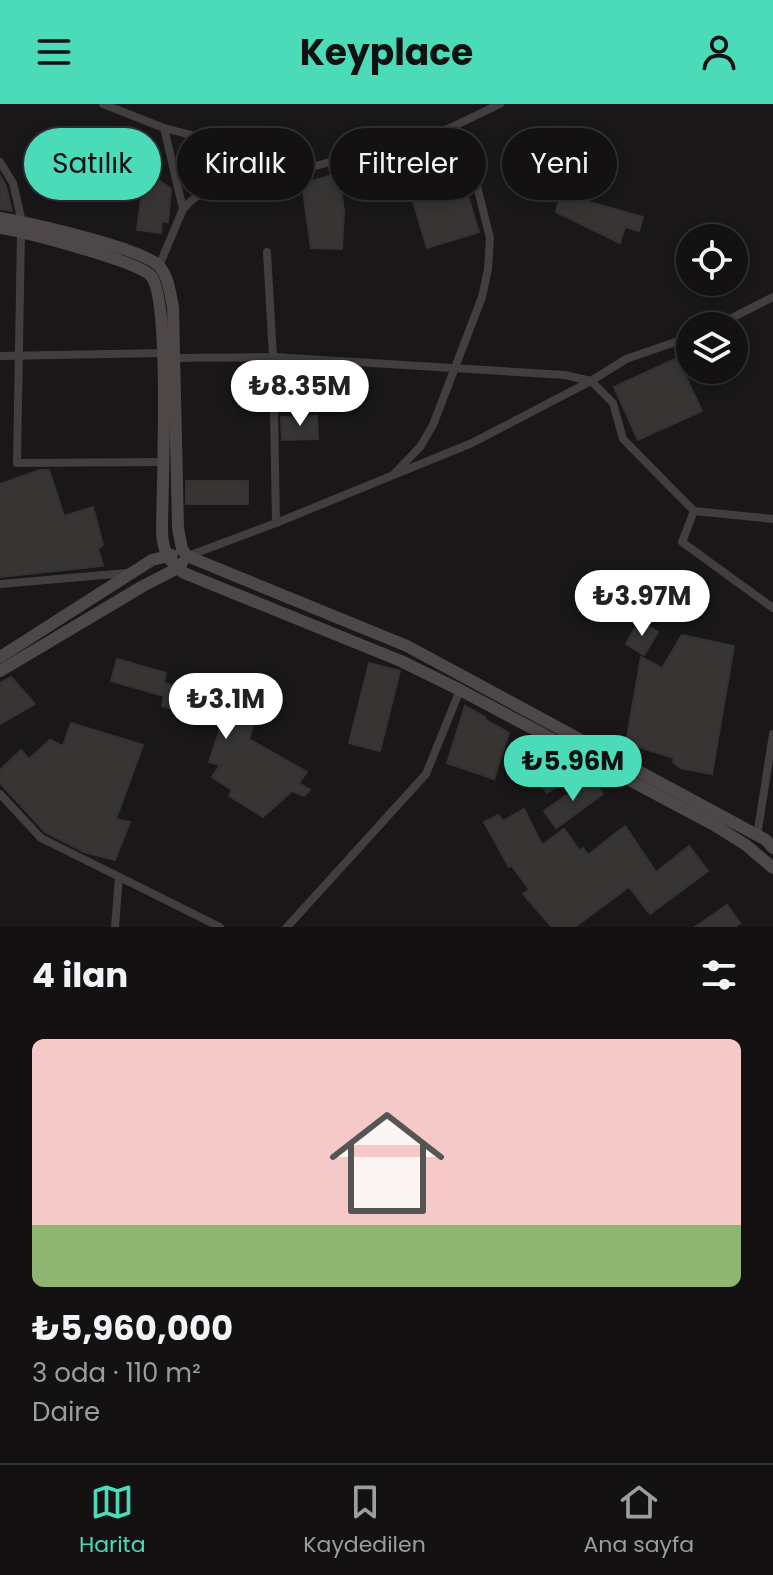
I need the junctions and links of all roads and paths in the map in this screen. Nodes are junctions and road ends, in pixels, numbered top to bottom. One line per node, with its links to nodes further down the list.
1 (103, 104): 3 (street)
2 (500, 104): 4 (street)
3 (164, 128): 5 (street); 9 (street)
4 (450, 128)
5 (177, 131)
6 (0, 162): 11 (street)
7 (192, 200): 9 (street)
8 (480, 200): 22 (street)
9 (183, 209): 14 (street)
10 (0, 218): 11 (street)
11 (21, 227): 12 (street); 14 (street); 19 (street)
12 (0, 228)
13 (267, 252): 21 (street)
14 (154, 270): 20 (street)
15 (773, 297): 16 (street)
16 (744, 312)
17 (676, 342): 23 (street)
18 (0, 356): 19 (street)
19 (18, 356): 20 (street); 24 (street)
20 (169, 356): 21 (street); 24 (street); 26 (street)
21 (273, 357): 22 (street); 29 (street)
22 (455, 369): 23 (street); 25 (street)
23 (591, 381): 25 (street); 27 (street)
24 (162, 462): 26 (street)
25 (391, 477): 29 (street)
26 (169, 486): 30 (street); 31 (street)
27 (694, 511): 28 (street); 35 (street)
28 (773, 519)
29 (276, 523): 31 (street)
30 (165, 555): 31 (street); 32 (street); 33 (street)
31 (187, 556): 32 (street); 41 (street)
32 (178, 568): 37 (street); 38 (street)
33 (134, 572): 34 (street); 36 (street)
34 (0, 584)
35 (773, 608)
36 (0, 657)
37 (0, 671)
38 (460, 690): 43 (street); 47 (street)
39 (773, 734): 41 (street)
40 (0, 794): 44 (street)
41 (757, 836): 42 (street)
42 (773, 848)
43 (773, 868)
44 (119, 877): 45 (street); 46 (street)
45 (115, 927)
46 (220, 927)
47 (287, 927)

